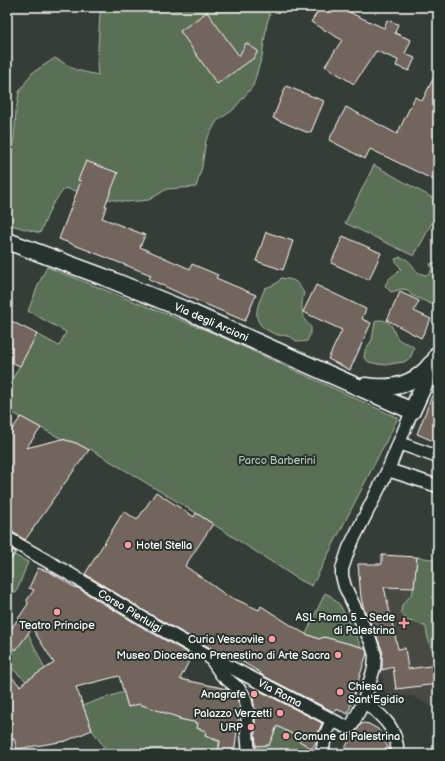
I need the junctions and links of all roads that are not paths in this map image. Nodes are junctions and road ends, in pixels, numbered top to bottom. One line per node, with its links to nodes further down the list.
1 (7, 241): 3 (street, Via degli Arcioni)
2 (438, 354): 3 (street); 4 (street)
3 (343, 380): 4 (street, Via degli Arcioni)
4 (412, 411): 5 (street)
5 (399, 443): 6 (street); 9 (street)
6 (423, 452): 7 (street); 8 (street)
7 (438, 457)
8 (438, 463)
9 (388, 470): 10 (street); 15 (street)
10 (421, 480): 11 (street); 12 (street)
11 (438, 480)
12 (438, 486)
13 (7, 538): 14 (street, Corso Pierluigi)
14 (207, 655): 16 (street, Via Roma); 17 (street)
15 (364, 701): 16 (street, Via Roma); 19 (street)
16 (332, 720): 18 (street)
17 (249, 754)
18 (322, 754)
19 (398, 754)

